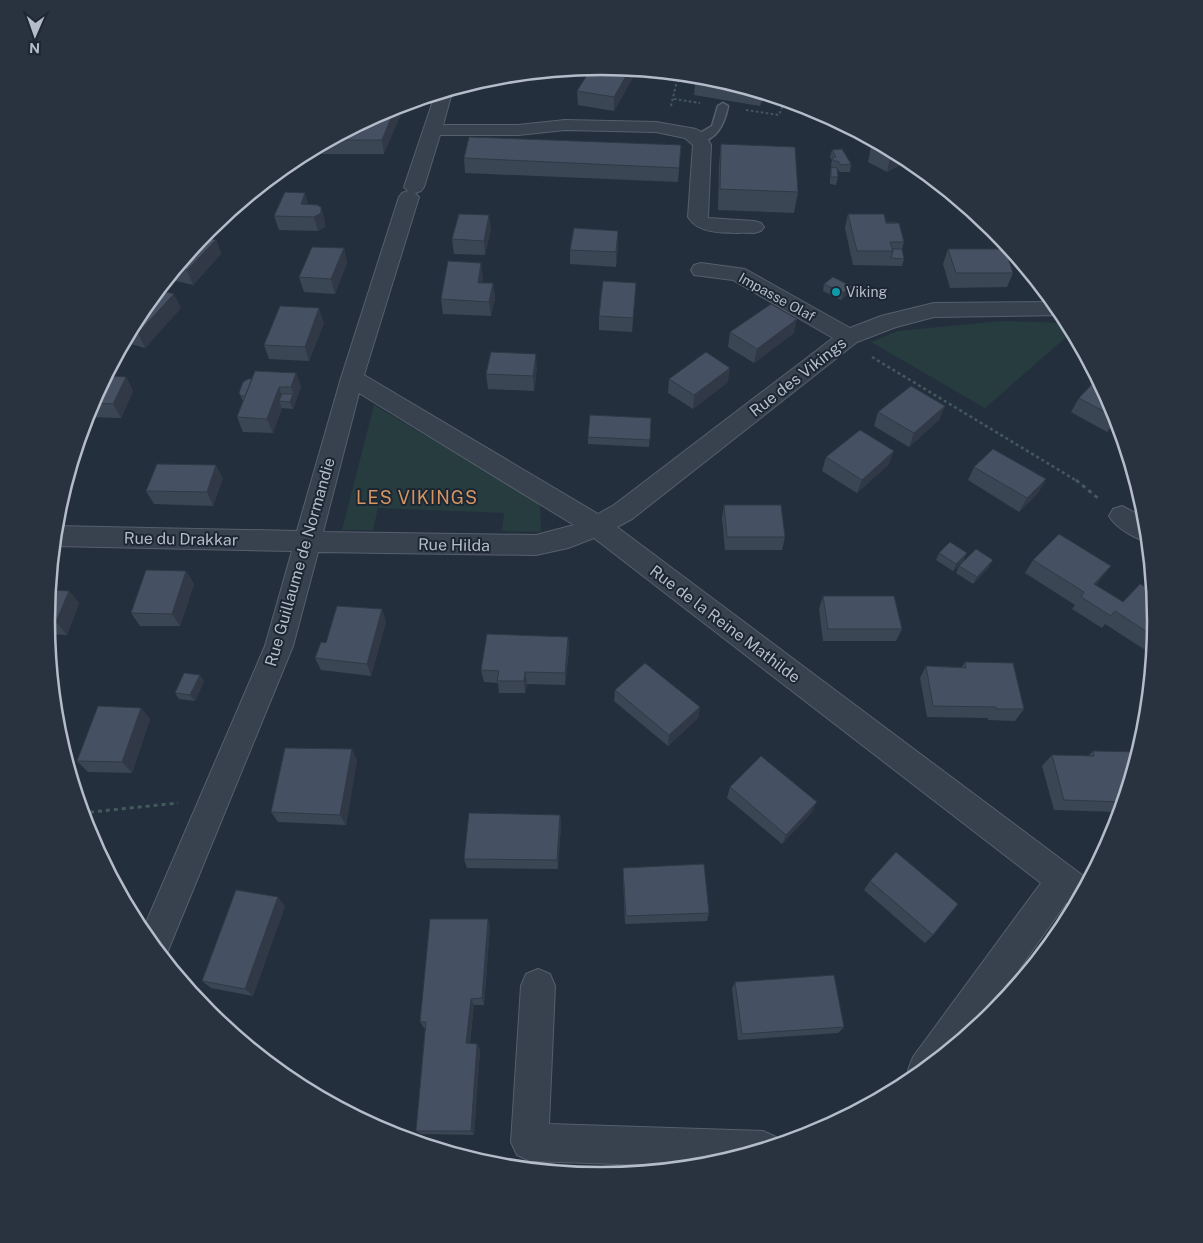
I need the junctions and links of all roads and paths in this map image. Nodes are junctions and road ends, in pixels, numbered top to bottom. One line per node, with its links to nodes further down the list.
1 (679, 81): 5 (path)
2 (442, 99): 6 (street, Rue Guillaume de Normandie)
3 (723, 106): 4 (path); 7 (lane)
4 (783, 106)
5 (656, 127): 6 (street); 7 (street)
6 (433, 130): 12 (street, Rue Guillaume de Normandie)
7 (699, 138): 8 (street)
8 (754, 228)
9 (701, 270): 11 (street, Impasse Olaf)
10 (1050, 309): 11 (street, Rue des Vikings)
11 (849, 337): 13 (path); 14 (street, Rue des Vikings)
12 (352, 378): 14 (street, Rue de la Reine Mathilde); 17 (street, Rue Guillaume de Normandie)
13 (1122, 516): 15 (street)
14 (597, 526): 17 (street, Rue Hilda); 20 (street, Rue de la Reine Mathilde)
15 (1139, 526)
16 (62, 536): 17 (street, Rue du Drakkar)
17 (308, 542): 18 (street, Rue Guillaume de Normandie)
18 (216, 799): 19 (path); 21 (street, Rue Guillaume de Normandie)
19 (90, 812)
20 (1072, 888): 23 (street)
21 (156, 938)
22 (538, 986): 24 (street)
23 (946, 1045)
24 (742, 1149)

